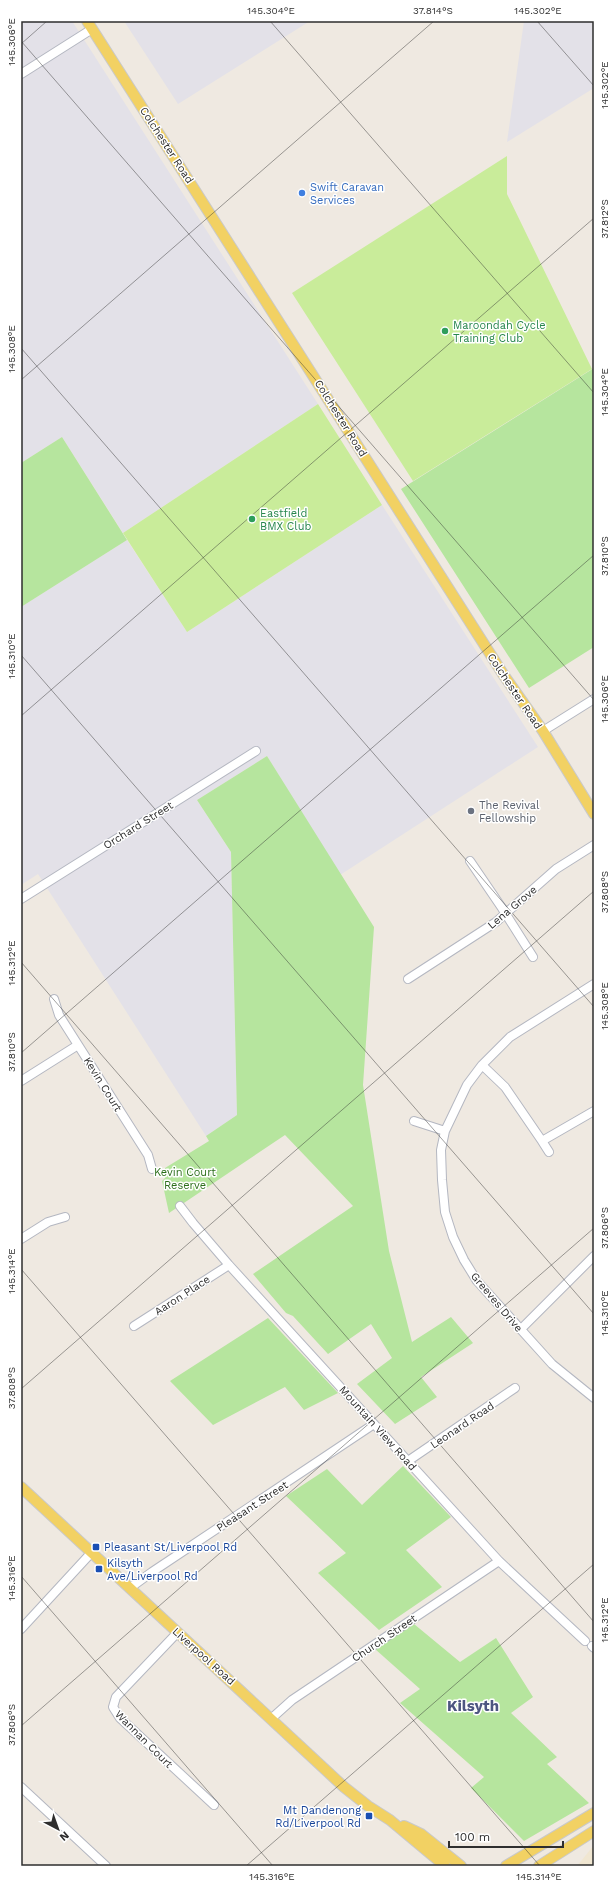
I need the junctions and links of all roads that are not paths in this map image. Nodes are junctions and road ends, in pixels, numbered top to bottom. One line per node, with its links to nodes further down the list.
1 (90, 25): 2 (street); 4 (main road, Colchester Road)
2 (21, 74)
3 (594, 699): 4 (street)
4 (543, 731): 6 (main road, Colchester Road)
5 (256, 751): 9 (street, Orchard Street)
6 (594, 814)
7 (594, 845): 10 (street, Lena Grove)
8 (470, 861): 10 (street)
9 (21, 899)
10 (506, 915): 11 (street); 12 (street, Lena Grove)
11 (533, 957)
12 (408, 979)
13 (594, 984): 16 (street, Greeves Drive)
14 (54, 999): 15 (street, Kevin Court)
15 (78, 1045): 17 (street); 23 (street, Kevin Court)
16 (482, 1065): 20 (street, Greeves Drive); 21 (street)
17 (21, 1081)
18 (594, 1111): 21 (street)
19 (414, 1121): 20 (street)
20 (445, 1131): 30 (street, Greeves Drive)
21 (542, 1141): 22 (street)
22 (549, 1152)
23 (152, 1169)
24 (180, 1206): 28 (street, Mountain View Road)
25 (65, 1217): 26 (street)
26 (21, 1239)
27 (594, 1256): 30 (street)
28 (229, 1265): 29 (street, Aaron Place); 33 (street, Mountain View Road)
29 (134, 1326)
30 (521, 1329): 32 (street, Greeves Drive)
31 (515, 1388): 34 (street, Leonard Road)
32 (594, 1398)
33 (374, 1424): 34 (street, Mountain View Road); 38 (street, Pleasant Street)
34 (408, 1461): 37 (street, Mountain View Road)
35 (21, 1487): 36 (main road, Liverpool Road)
36 (92, 1552): 38 (main road, Liverpool Road); 39 (street)
37 (499, 1561): 41 (street, Mountain View Road); 42 (street, Church Street)
38 (130, 1588): 40 (main road, Liverpool Road)
39 (21, 1629)
40 (178, 1632): 42 (main road, Liverpool Road); 44 (street, Wannan Court)
41 (585, 1640)
42 (272, 1718): 46 (main road, Liverpool Road)
43 (21, 1787): 48 (street)
44 (214, 1805)
45 (594, 1813): 51 (main road)
46 (390, 1820): 49 (main road, Liverpool Road); 50 (main road, Liverpool Road)
47 (594, 1831): 52 (main road)
48 (106, 1866)
49 (446, 1866)
50 (461, 1866)
51 (506, 1866)
52 (538, 1866)

